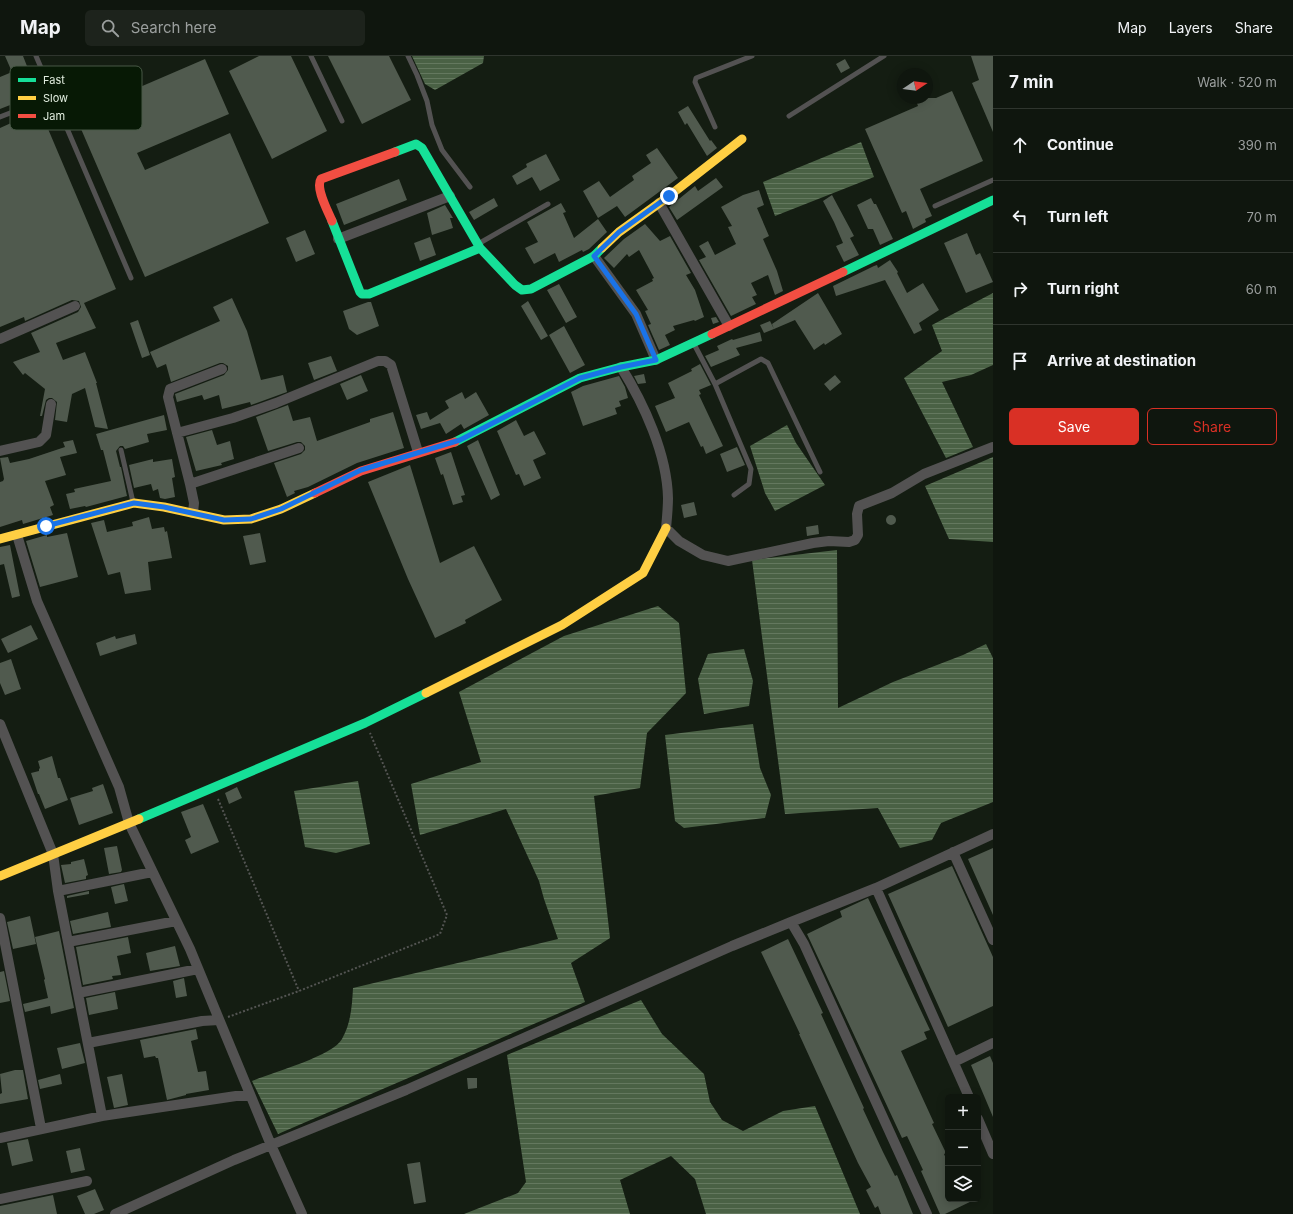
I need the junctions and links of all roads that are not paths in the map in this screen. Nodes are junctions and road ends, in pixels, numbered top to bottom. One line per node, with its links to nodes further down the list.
1 (36, 56): 6 (lane)
2 (312, 56): 10 (lane)
3 (408, 56): 15 (lane)
4 (752, 56): 11 (lane)
5 (884, 56): 8 (lane)
6 (40, 66)
7 (10, 113): 9 (lane)
8 (789, 116)
9 (0, 117)
10 (342, 121)
11 (715, 127)
12 (68, 130): 24 (lane)
13 (742, 139): 18 (street)
14 (993, 180): 20 (lane)
15 (470, 187)
16 (450, 196): 21 (street); 21 (street); 22 (street)
17 (993, 200): 26 (street)
18 (659, 203): 23 (street); 26 (street)
19 (548, 204): 22 (lane)
20 (935, 206)
21 (338, 239): 22 (street)
22 (479, 246): 23 (street)
23 (594, 256): 29 (street)
24 (131, 278)
25 (75, 306): 27 (street)
26 (729, 326): 28 (street)
27 (0, 339)
28 (694, 343): 29 (street); 32 (lane)
29 (656, 360): 30 (street)
30 (621, 367): 39 (street); 45 (street)
31 (222, 369): 34 (street)
32 (715, 384): 40 (lane); 42 (lane)
33 (51, 404): 38 (street)
34 (177, 432): 39 (street); 41 (street)
35 (993, 447): 45 (street)
36 (299, 448): 41 (street)
37 (121, 450): 43 (lane)
38 (0, 451)
39 (418, 452): 44 (street)
40 (820, 472)
41 (190, 484): 44 (street)
42 (734, 495)
43 (134, 503): 44 (street); 46 (street)
44 (193, 513)
45 (666, 528): 50 (street)
46 (16, 535): 47 (street); 50 (street)
47 (0, 539)
48 (0, 724): 49 (street)
49 (2, 734): 53 (street)
50 (129, 823): 53 (street); 54 (street)
51 (993, 834): 52 (street)
52 (953, 852): 56 (street); 61 (street)
53 (53, 854): 55 (street); 57 (street)
54 (152, 872): 57 (street); 59 (street)
55 (0, 876)
56 (876, 888): 60 (street); 68 (street)
57 (58, 891): 62 (street)
58 (0, 918): 73 (street)
59 (176, 921): 62 (street); 63 (street)
60 (791, 922): 75 (street); 81 (street)
61 (993, 940)
62 (68, 942): 64 (street)
63 (198, 969): 64 (street); 65 (street)
64 (78, 993): 66 (street)
65 (219, 1020): 66 (street); 70 (street)
66 (88, 1043): 71 (street)
67 (993, 1043): 68 (street)
68 (954, 1062): 69 (street)
69 (968, 1094)
70 (250, 1096): 71 (street); 75 (street)
71 (102, 1116): 73 (street)
72 (981, 1126): 76 (street)
73 (41, 1128): 74 (street)
74 (0, 1138)
75 (270, 1145): 79 (street); 80 (street)
76 (993, 1154)
77 (87, 1181): 78 (street)
78 (0, 1199)
79 (115, 1214)
80 (302, 1214)
81 (927, 1214)

